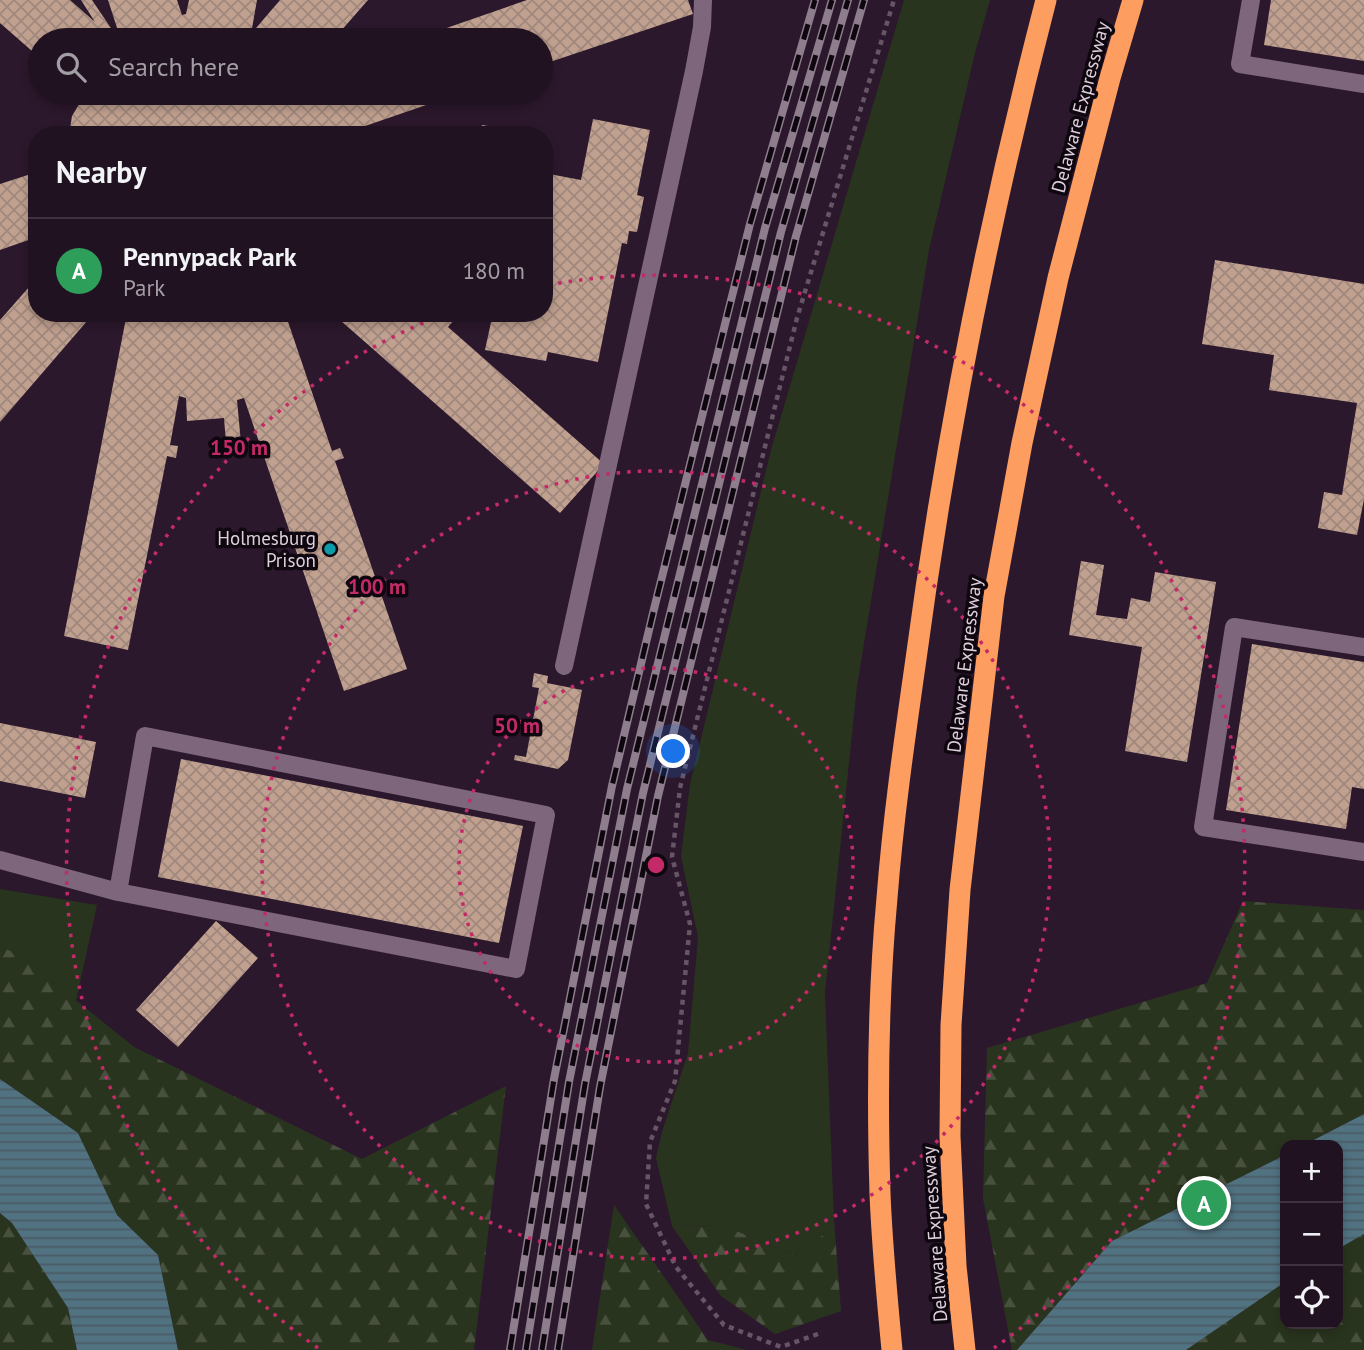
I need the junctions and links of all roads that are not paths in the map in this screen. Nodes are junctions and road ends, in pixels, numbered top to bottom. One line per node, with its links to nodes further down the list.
1 (703, 0): 7 (lane)
2 (1046, 0): 11 (highway)
3 (1133, 0): 12 (highway, Delaware Expressway)
4 (1251, 0): 5 (lane)
5 (1364, 84)
6 (1364, 647): 8 (lane)
7 (564, 666)
8 (1364, 852)
9 (0, 860): 10 (lane)
10 (118, 892): 10 (lane)
11 (892, 1350)
12 (965, 1350)

